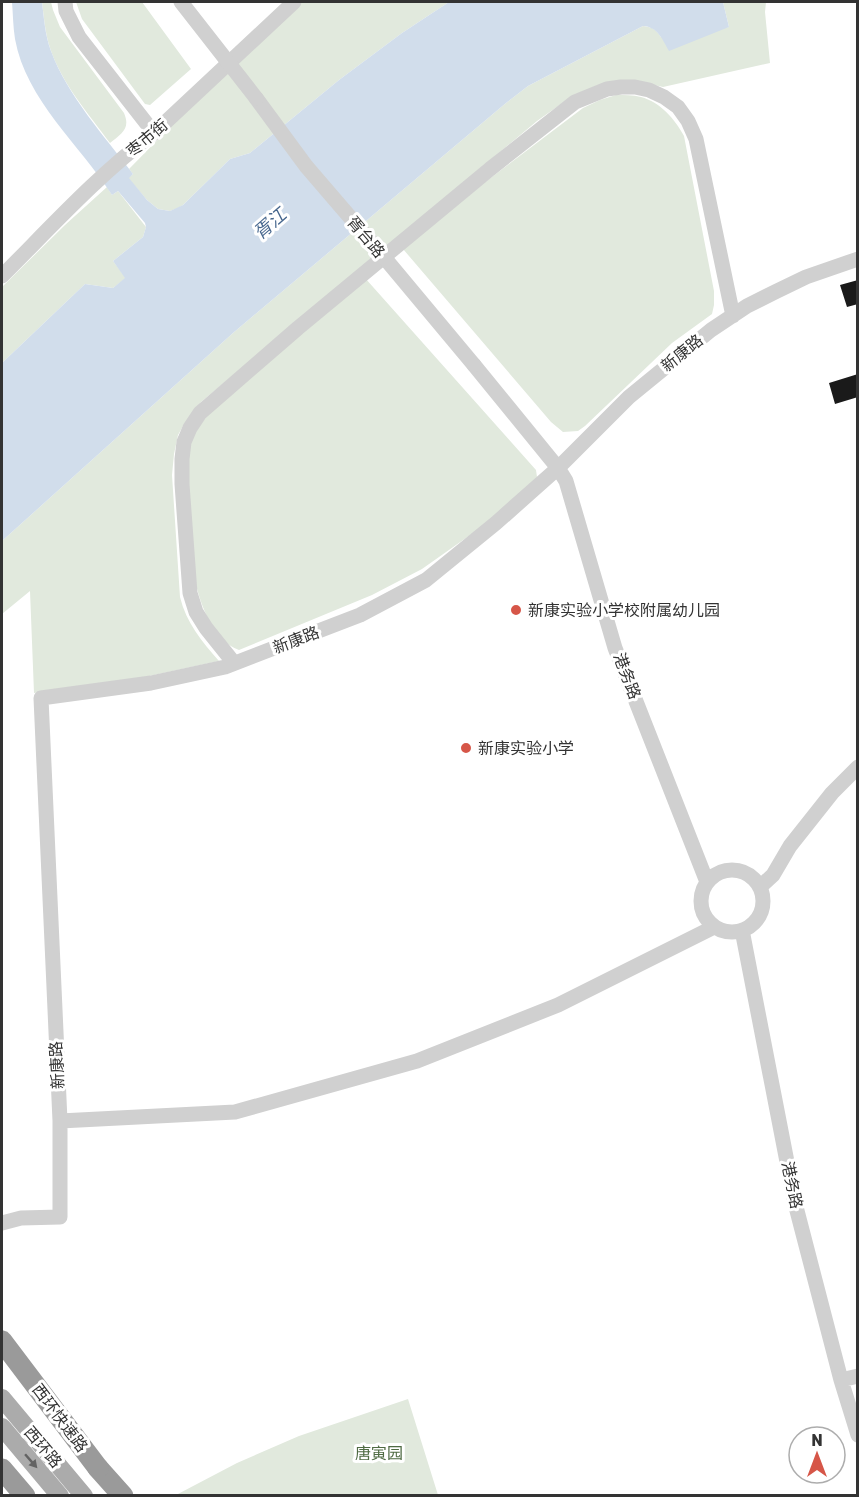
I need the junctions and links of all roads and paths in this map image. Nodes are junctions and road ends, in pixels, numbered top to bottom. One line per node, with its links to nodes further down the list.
1 (65, 2): 4 (street)
2 (181, 2): 8 (street, 胥台路, bridge)
3 (294, 2): 4 (street, 枣市街)
4 (154, 133): 6 (street, 枣市街)
5 (858, 259): 7 (street, 新康路)
6 (2, 276)
7 (733, 316): 8 (street, 新康路); 9 (street)
8 (558, 468): 9 (street, 新康路); 11 (street, 港务路)
9 (234, 663): 15 (street, 新康路)
10 (858, 767): 12 (street)
11 (707, 882): 12 (street); 13 (street)
12 (760, 887): 14 (street)
13 (714, 927): 14 (street); 15 (street)
14 (742, 930): 19 (street, 港务路)
15 (60, 1121): 16 (street)
16 (2, 1223)
17 (2, 1341): 23 (highway, 西环快速路, bridge)
18 (858, 1376): 19 (street)
19 (841, 1380): 22 (street, 港务路)
20 (2, 1398): 27 (main road, 西环路)
21 (2, 1428): 26 (main road, 西环路, one-way to 26)
22 (858, 1435)
23 (99, 1468): 28 (highway, 西环快速路); 29 (highway)
24 (2, 1469): 25 (highway)
25 (24, 1496)
26 (60, 1496)
27 (84, 1496)
28 (118, 1496)
29 (123, 1496)

